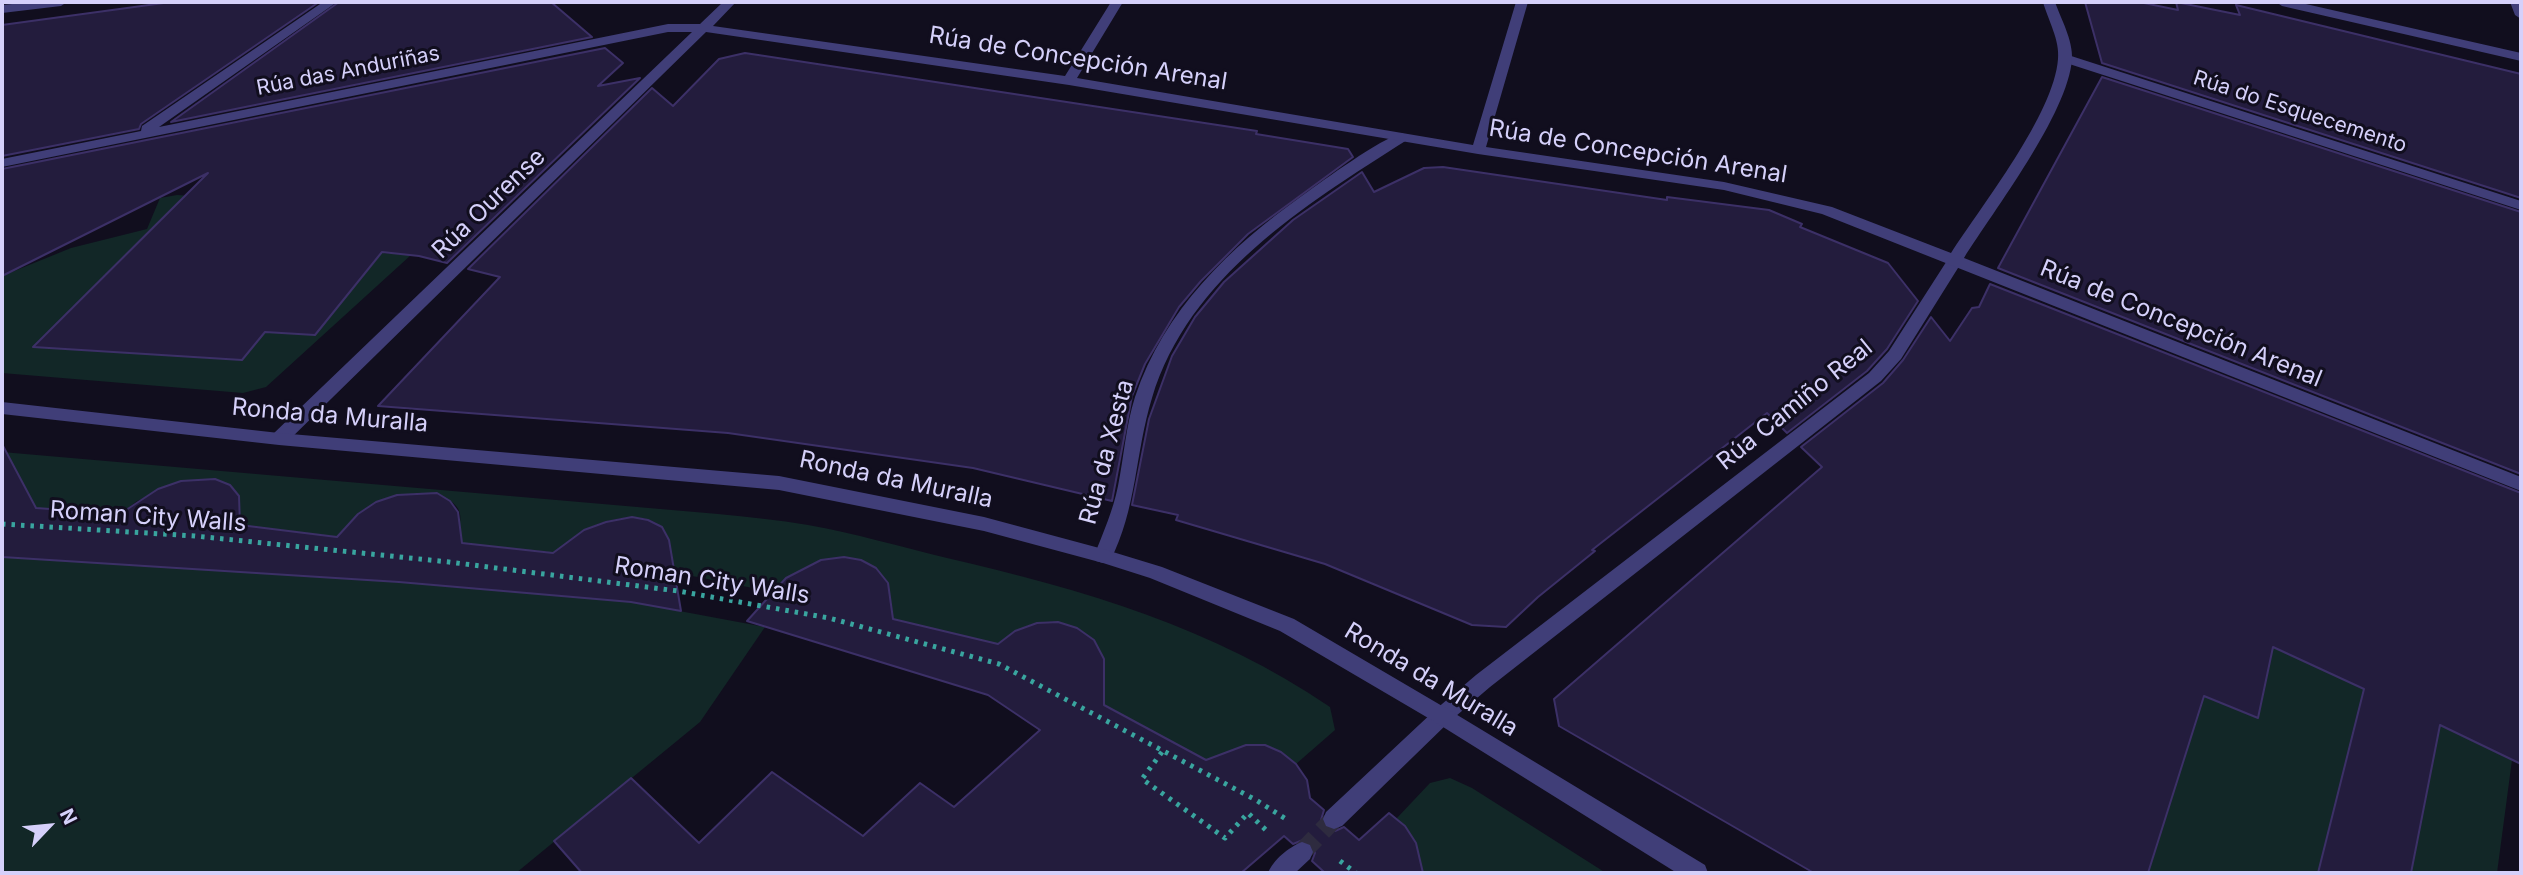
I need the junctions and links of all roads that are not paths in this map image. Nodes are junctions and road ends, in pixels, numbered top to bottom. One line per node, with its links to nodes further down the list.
1 (61, 2): 9 (street)
2 (331, 2): 15 (street)
3 (730, 2): 11 (street, Rúa Ourense)
4 (1117, 2): 14 (street)
5 (1522, 2): 17 (street)
6 (2049, 2): 13 (street)
7 (2282, 2): 12 (street)
8 (2516, 2): 10 (street)
9 (2, 9)
10 (2521, 16)
11 (703, 28): 14 (street, Rúa de Concepción Arenal); 15 (street, Rúa das Anduriñas); 22 (street, Rúa Ourense)
12 (2521, 57)
13 (2066, 58): 19 (street, Rúa do Esquecemento); 20 (street, Rúa Camiño Real)
14 (1069, 81): 16 (street, Rúa de Concepción Arenal)
15 (141, 134): 18 (street, Rúa das Anduriñas)
16 (1402, 137): 17 (street, Rúa de Concepción Arenal); 24 (street, Rúa da Xesta)
17 (1478, 150): 20 (street, Rúa de Concepción Arenal)
18 (2, 163)
19 (2521, 206)
20 (1955, 260): 23 (street, Rúa de Concepción Arenal); 25 (street, Rúa Camiño Real)
21 (2, 408): 22 (street, Ronda da Muralla)
22 (279, 439): 24 (street, Ronda da Muralla)
23 (2521, 484)
24 (1103, 556): 25 (street, Ronda da Muralla)
25 (1442, 716): 26 (street, Rúa Camiño Real); 29 (street, Ronda da Muralla)
26 (1334, 819)
27 (1299, 855): 28 (street)
28 (1279, 873)
29 (1697, 873)

